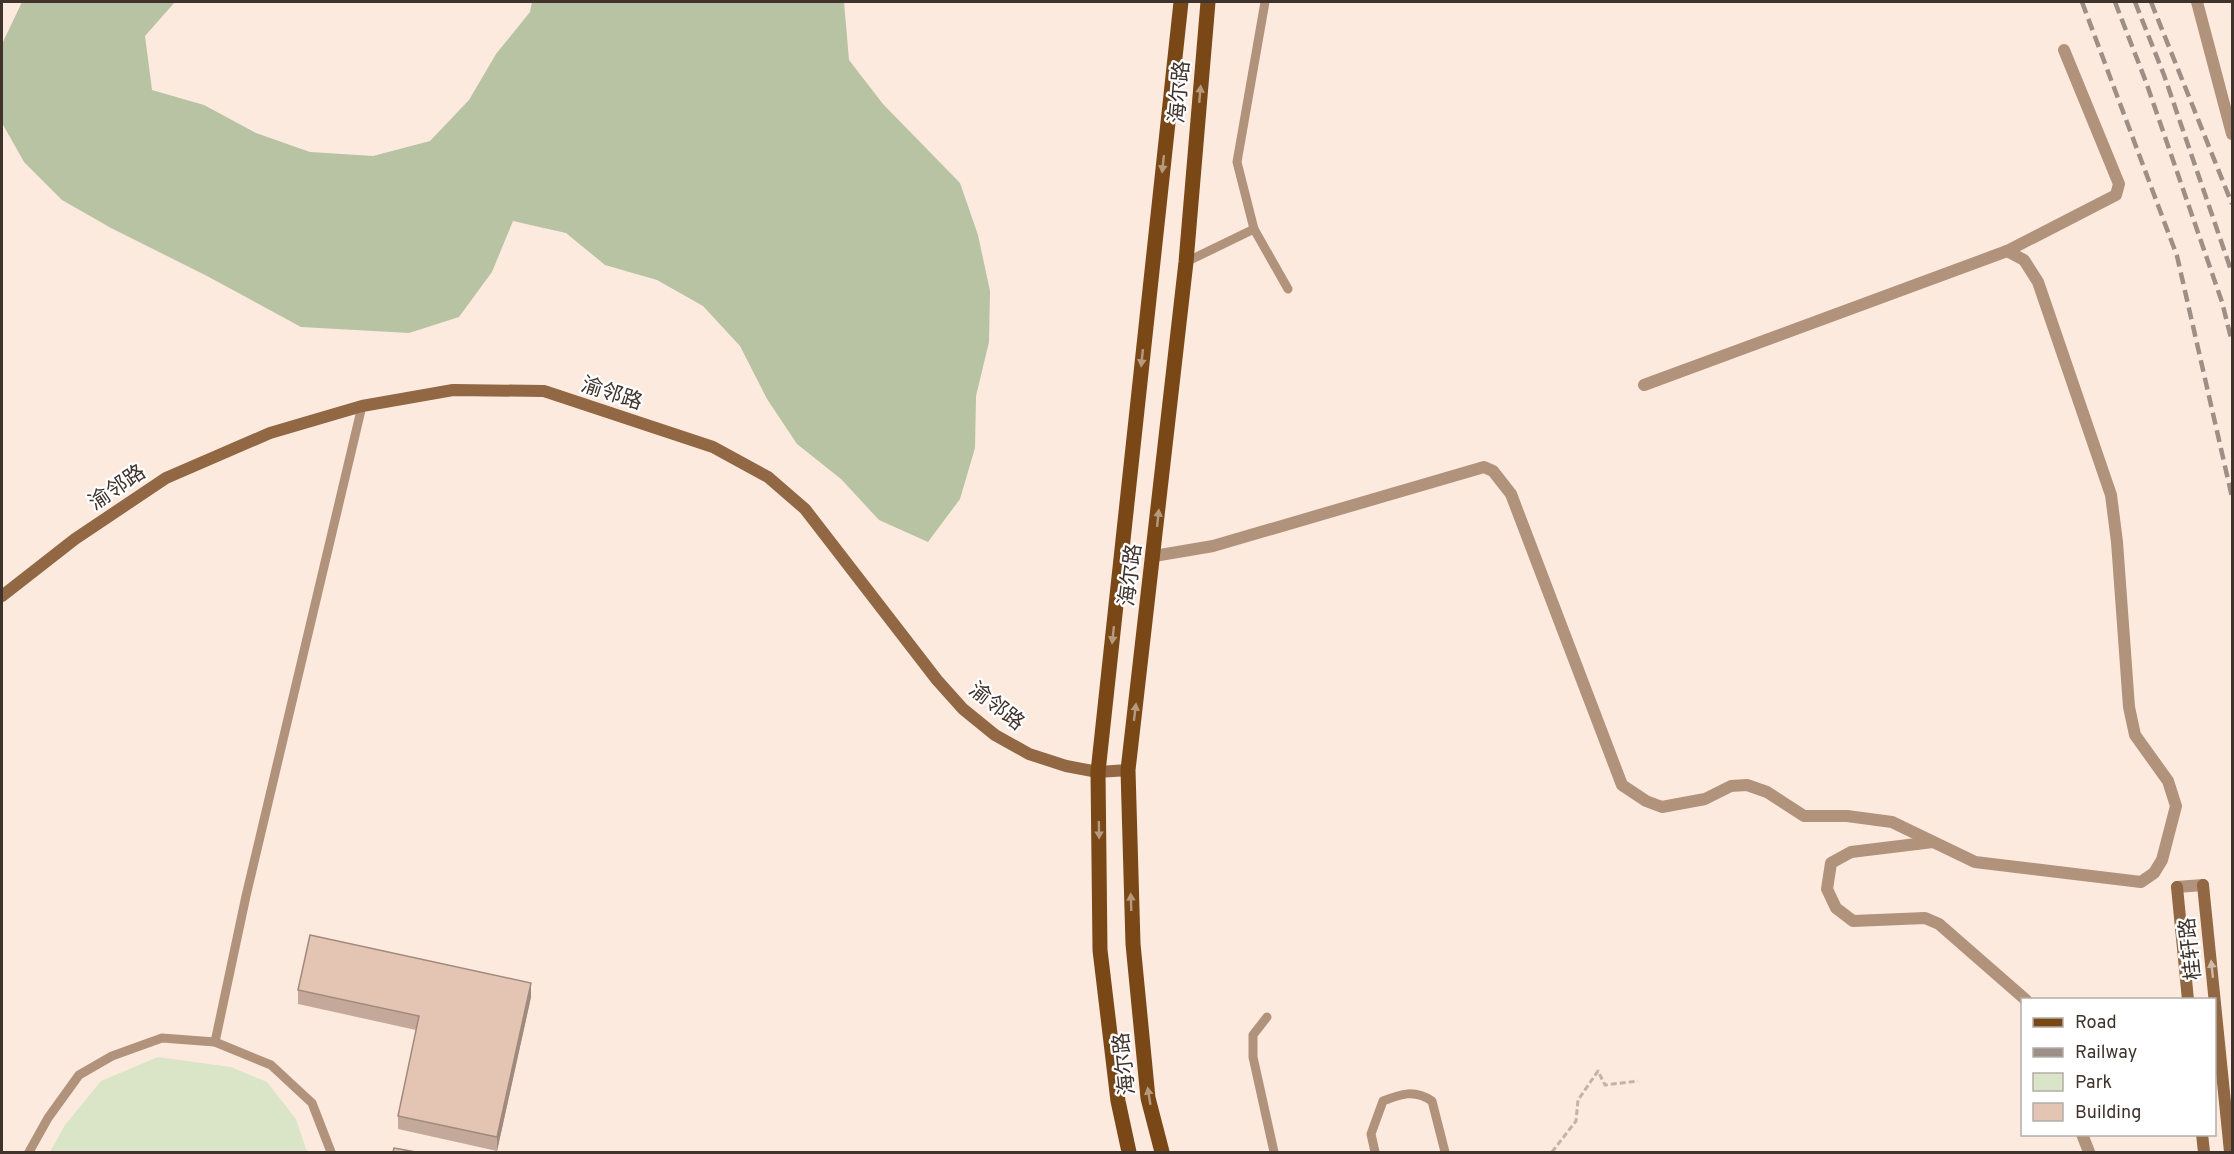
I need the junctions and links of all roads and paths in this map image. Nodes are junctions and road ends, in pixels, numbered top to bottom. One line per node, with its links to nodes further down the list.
1 (1180, 2): 16 (main road, 海尔路, one-way to 16)
2 (1208, 2): 9 (main road, 海尔路, one-way to 2)
3 (1265, 2): 7 (lane)
4 (2197, 2): 6 (street)
5 (2064, 50): 8 (street)
6 (2232, 134)
7 (1254, 229): 9 (lane); 10 (lane)
8 (2007, 251): 11 (street); 17 (street)
9 (1186, 262): 13 (main road, 海尔路, one-way to 9)
10 (1288, 289)
11 (1644, 385)
12 (362, 406): 14 (main road, 渝邻路); 16 (main road, 渝邻路); 25 (lane)
13 (1154, 556): 15 (main road, 海尔路, one-way to 13); 17 (street)
14 (2, 596)
15 (1128, 770): 16 (main road, 渝邻路); 32 (main road, 海尔路, one-way to 15)
16 (1098, 772): 31 (main road, 海尔路, one-way to 31)
17 (1934, 842): 20 (street)
18 (2204, 885): 19 (street); 22 (main road, 桂轩路, one-way to 18)
19 (2176, 887): 21 (main road, 桂轩路)
20 (2025, 998)
21 (2188, 998)
22 (2215, 998)
23 (2216, 1008): 39 (main road, 桂轩路, one-way to 23)
24 (1267, 1017): 33 (lane)
25 (214, 1042): 29 (lane); 30 (lane)
26 (1638, 1081): 36 (path)
27 (2083, 1136): 37 (street)
28 (2202, 1136): 38 (main road)
29 (29, 1152)
30 (331, 1152)
31 (1129, 1152)
32 (1162, 1152)
33 (1274, 1152)
34 (1375, 1152): 35 (lane)
35 (1445, 1152)
36 (1551, 1152)
37 (2089, 1152)
38 (2204, 1152)
39 (2230, 1152)

